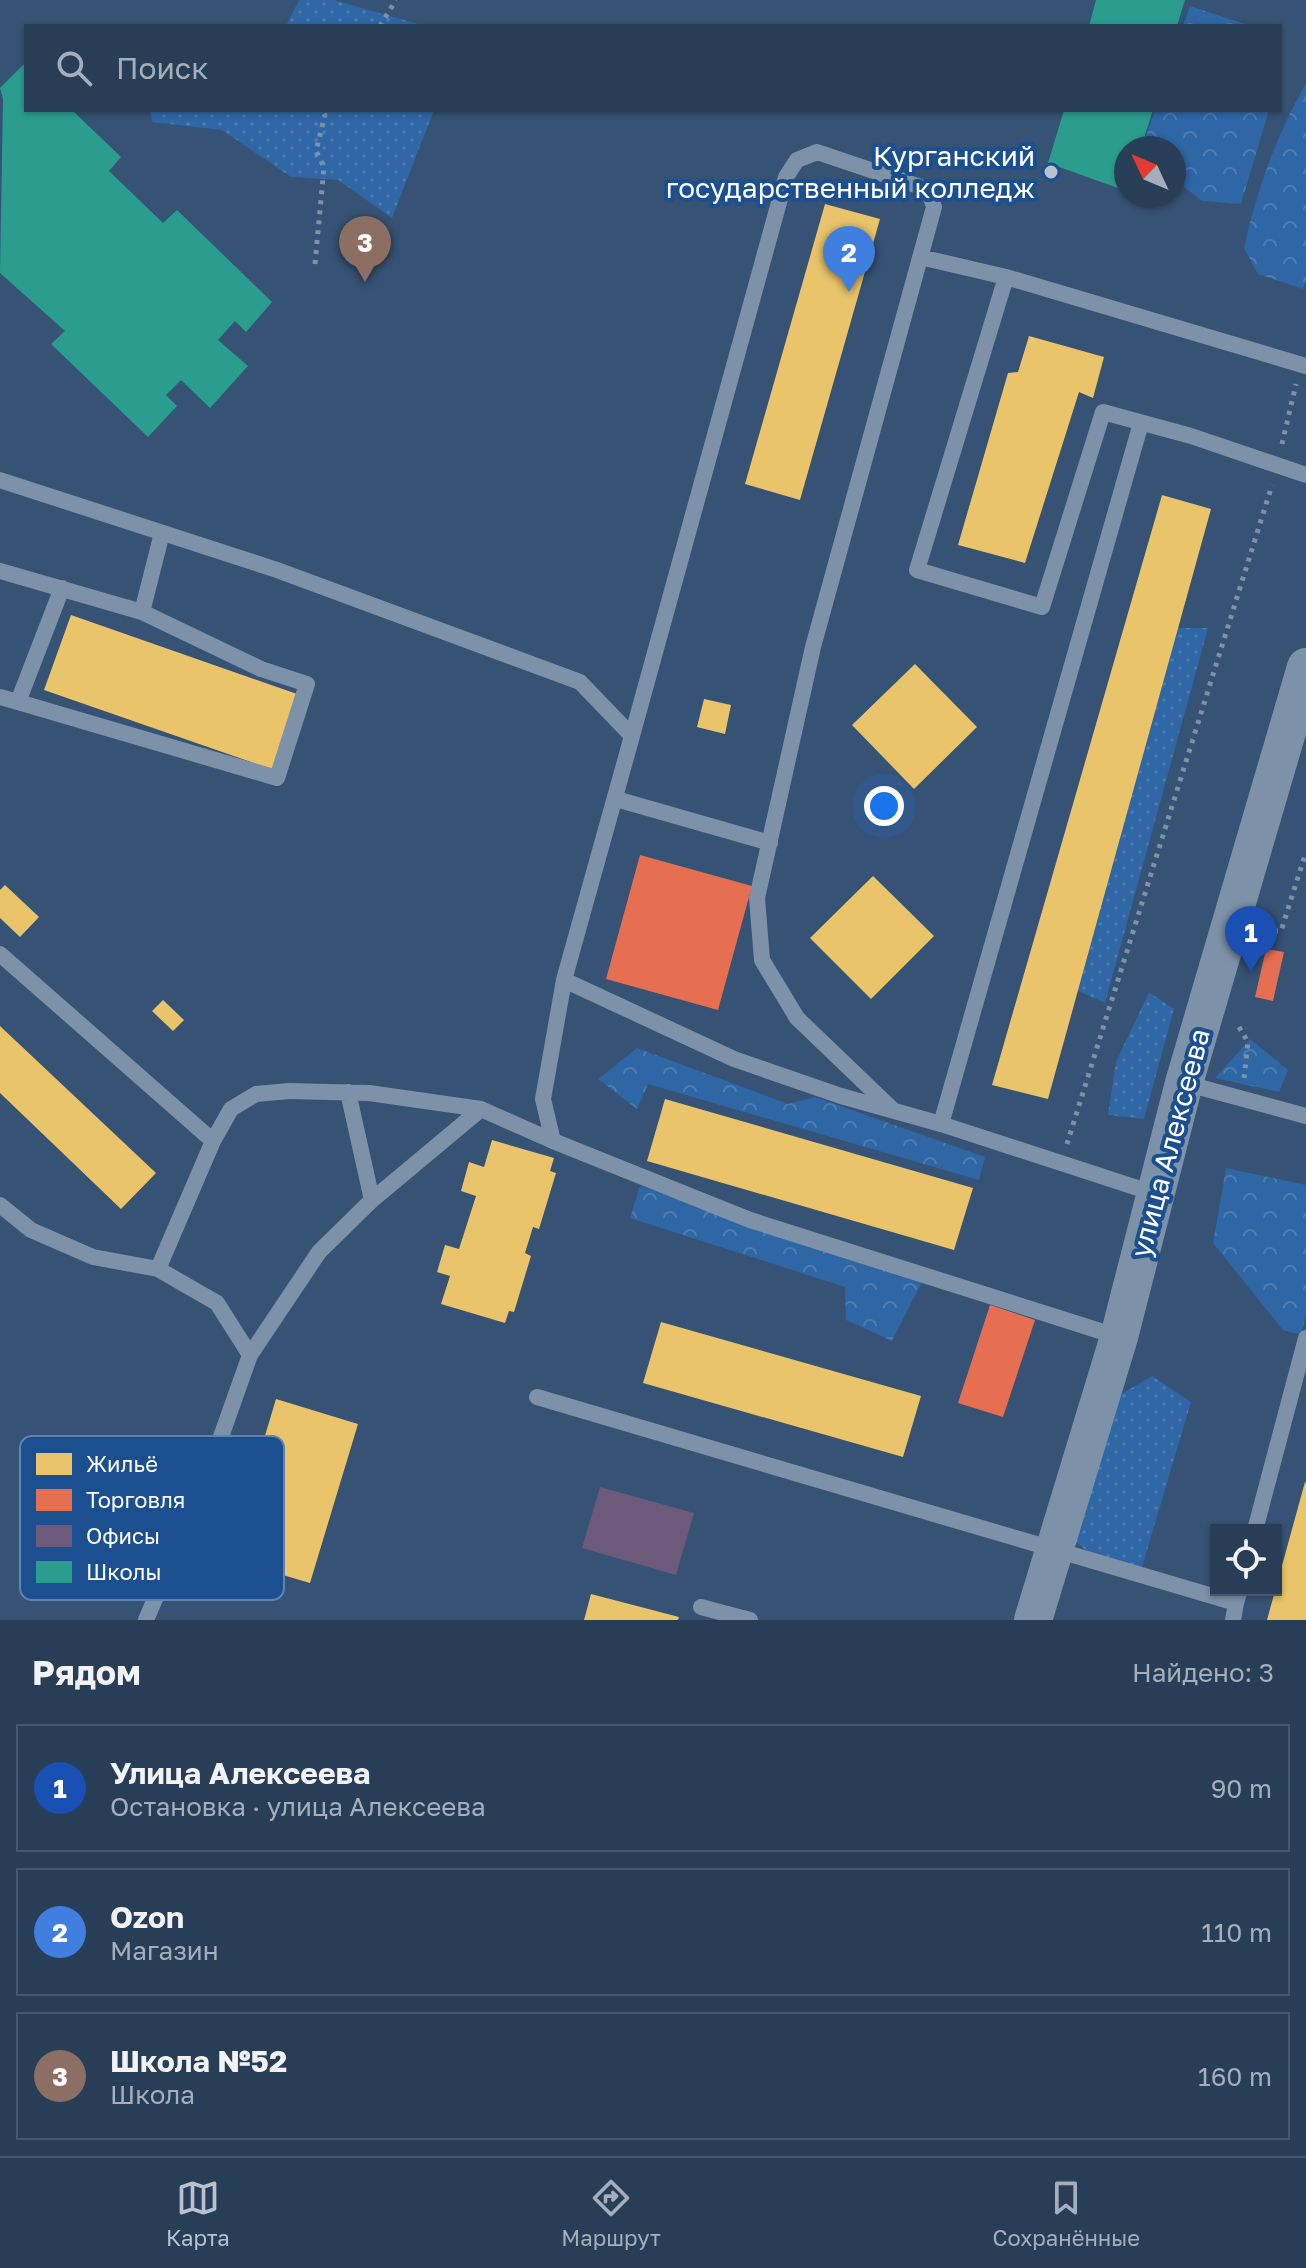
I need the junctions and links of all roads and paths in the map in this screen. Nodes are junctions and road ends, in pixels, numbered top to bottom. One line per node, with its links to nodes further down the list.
1 (396, 0): 2 (path)
2 (381, 24)
3 (324, 112): 5 (path)
4 (920, 257): 6 (lane); 19 (lane); 21 (lane)
5 (315, 264)
6 (1006, 277): 7 (lane); 8 (lane)
7 (1303, 365): 9 (path)
8 (1141, 423): 9 (lane); 33 (lane)
9 (1277, 466): 10 (lane); 36 (path)
10 (1306, 475)
11 (0, 480): 12 (lane)
12 (162, 533): 15 (lane); 19 (lane)
13 (0, 571): 14 (lane)
14 (62, 588): 15 (lane); 18 (lane)
15 (142, 612): 18 (lane)
16 (1306, 667): 27 (street, улица Алексеева)
17 (0, 697): 18 (lane)
18 (18, 702)
19 (632, 736): 20 (lane)
20 (616, 799): 21 (lane); 25 (lane)
21 (770, 843): 31 (lane)
22 (1306, 852): 23 (path)
23 (1258, 944)
24 (0, 954): 34 (lane)
25 (564, 980): 31 (lane); 35 (lane)
26 (1241, 1015): 29 (path)
27 (1184, 1083): 29 (lane); 37 (street, улица Алексеева)
28 (348, 1092): 30 (lane); 34 (lane); 38 (lane)
29 (1242, 1099): 32 (lane)
30 (481, 1109): 35 (lane); 38 (lane)
31 (893, 1110): 33 (lane)
32 (1306, 1116)
33 (941, 1124): 36 (lane)
34 (213, 1141): 40 (lane)
35 (553, 1141): 41 (lane)
36 (1062, 1160): 37 (lane)
37 (1157, 1194): 41 (street, улица Алексеева)
38 (372, 1200): 43 (lane)
39 (0, 1205): 40 (lane)
40 (158, 1269): 43 (lane)
41 (1119, 1337): 47 (street, улица Алексеева)
42 (1306, 1338): 46 (lane)
43 (250, 1355): 45 (lane)
44 (537, 1397): 47 (lane)
45 (221, 1436)
46 (1257, 1524)
47 (1053, 1550): 49 (lane); 53 (street, улица Алексеева)
48 (155, 1600): 51 (lane)
49 (1236, 1604)
50 (701, 1607): 52 (lane)
51 (146, 1620)
52 (750, 1620)
53 (1033, 1620)

